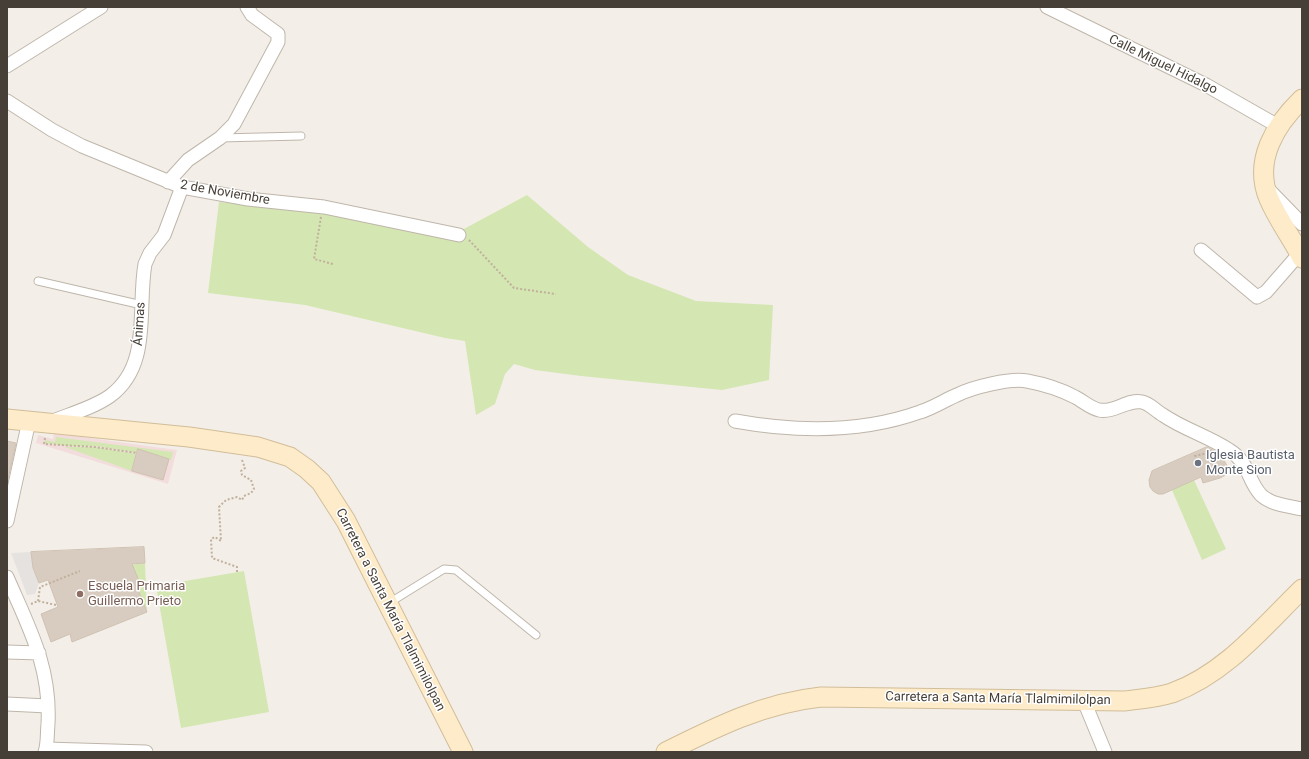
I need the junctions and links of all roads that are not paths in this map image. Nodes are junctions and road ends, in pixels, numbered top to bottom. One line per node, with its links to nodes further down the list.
1 (101, 7): 4 (street)
2 (247, 7): 9 (street)
3 (1047, 7): 7 (street, Calle Miguel Hidalgo)
4 (7, 66)
5 (1302, 99): 7 (main road)
6 (7, 101): 10 (street, 2 de Noviembre)
7 (1278, 126): 11 (main road)
8 (301, 136): 9 (lane)
9 (220, 138): 10 (street)
10 (168, 182): 12 (street, 2 de Noviembre)
11 (1265, 186): 13 (street); 16 (main road)
12 (182, 187): 14 (street, 2 de Noviembre); 18 (street, Ánimas)
13 (1302, 224)
14 (459, 235)
15 (1201, 250): 16 (street)
16 (1301, 256)
17 (38, 281): 18 (lane)
18 (142, 305): 22 (street, Ánimas)
19 (7, 418): 20 (main road, Carretera a Santa María Tlalmimilolpan)
20 (29, 421): 22 (main road, Carretera a Santa María Tlalmimilolpan); 24 (street)
21 (735, 421): 23 (street)
22 (50, 422): 27 (main road, Carretera a Santa María Tlalmimilolpan)
23 (1302, 509)
24 (7, 521)
25 (7, 577): 30 (street)
26 (1302, 589): 31 (main road, Carretera a Santa María Tlalmimilolpan)
27 (388, 604): 28 (lane); 36 (main road, Carretera a Santa María Tlalmimilolpan)
28 (536, 635)
29 (7, 652): 30 (street)
30 (39, 653): 33 (street)
31 (1084, 701): 37 (main road, Carretera a Santa María Tlalmimilolpan); 38 (street)
32 (7, 704): 33 (street)
33 (48, 706): 34 (street)
34 (46, 750): 35 (street)
35 (146, 752)
36 (463, 752)
37 (666, 752)
38 (1105, 752)

